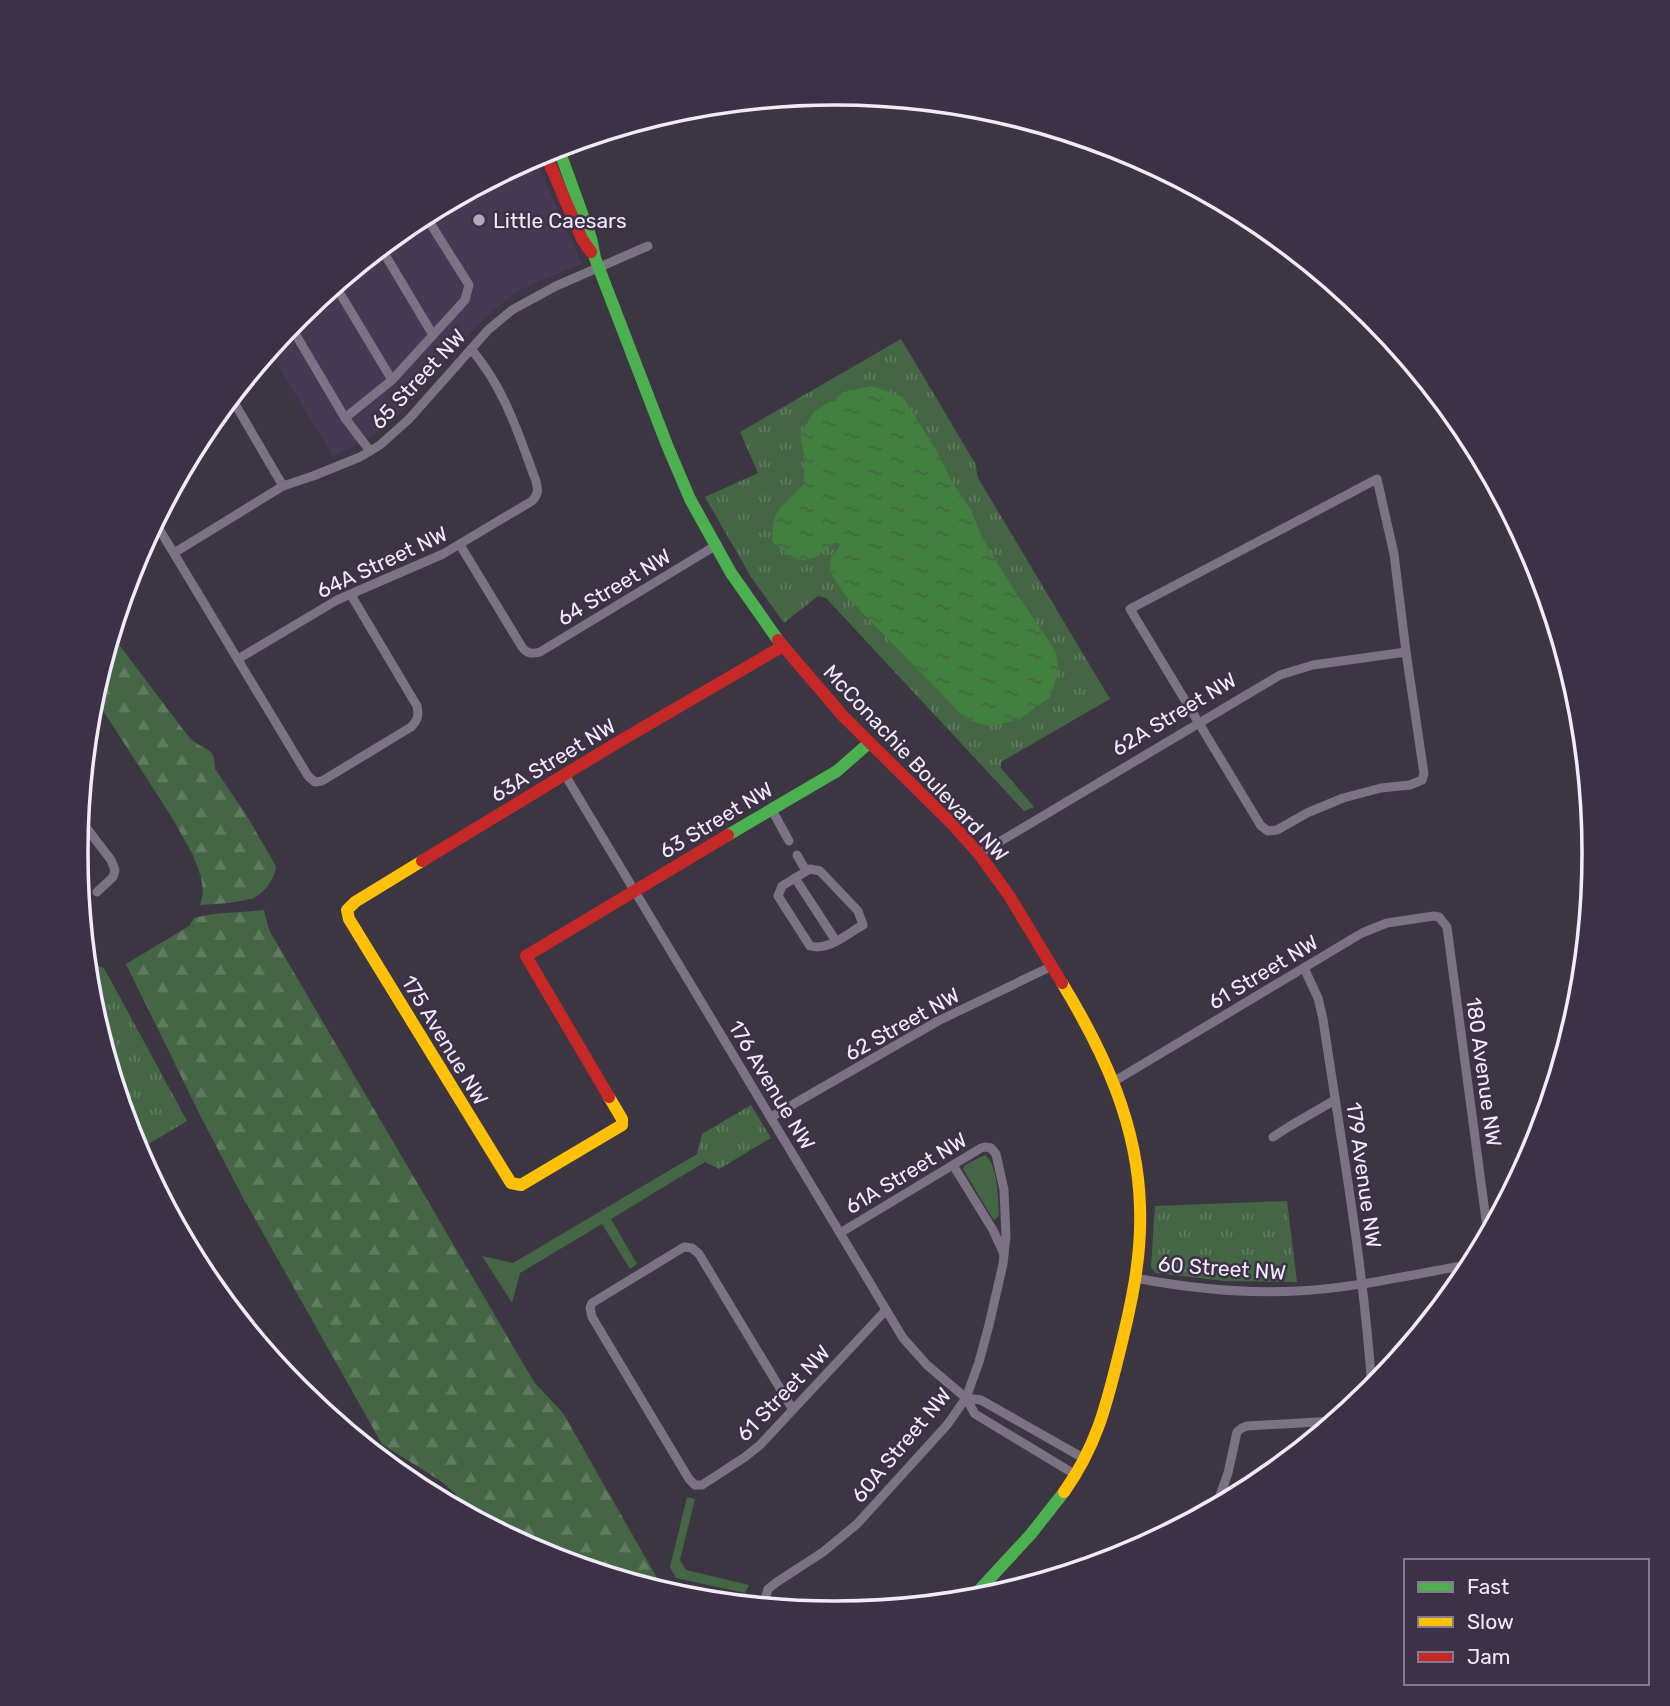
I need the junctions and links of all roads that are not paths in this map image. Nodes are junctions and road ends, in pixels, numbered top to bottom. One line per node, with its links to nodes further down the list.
1 (562, 157): 6 (street, McConachie Boulevard NW)
2 (549, 162): 6 (street, McConachie Boulevard NW)
3 (431, 224): 9 (street)
4 (648, 246): 6 (street, 65 Street NW)
5 (386, 256): 9 (street)
6 (597, 263): 10 (street, 65 Street NW); 18 (street, McConachie Boulevard NW)
7 (340, 293): 11 (street)
8 (296, 335): 13 (street)
9 (433, 335): 11 (street)
10 (471, 349): 14 (street, 65 Street NW); 17 (street, 64A Street NW)
11 (392, 380): 13 (street)
12 (236, 406): 15 (street)
13 (345, 418): 14 (street)
14 (370, 451): 15 (street, 65 Street NW)
15 (283, 486): 19 (street, 65 Street NW)
16 (161, 532): 19 (street)
17 (460, 545): 18 (street, 64 Street NW); 20 (street, 64A Street NW)
18 (715, 546): 21 (street, McConachie Boulevard NW)
19 (173, 553): 23 (street)
20 (351, 595): 23 (street, 64A Street NW); 23 (street)
21 (783, 646): 25 (street, McConachie Boulevard NW); 26 (street, 63A Street NW)
22 (1406, 652): 24 (street, 62A Street NW); 24 (street); 24 (street)
23 (238, 659)
24 (1199, 722): 30 (street, 62A Street NW)
25 (869, 743): 27 (street, 63 Street NW); 30 (street, McConachie Boulevard NW)
26 (565, 775): 34 (street, 176 Avenue NW); 36 (street, 63A Street NW)
27 (772, 810): 29 (street); 34 (street, 63 Street NW)
28 (88, 830): 35 (street)
29 (789, 841)
30 (979, 854): 39 (street, McConachie Boulevard NW)
31 (797, 855): 32 (street)
32 (806, 871): 33 (street); 38 (street)
33 (795, 878): 38 (street); 38 (street)
34 (635, 891): 43 (street, 176 Avenue NW); 46 (street, 63 Street NW)
35 (97, 892)
36 (348, 910): 46 (street, 175 Avenue NW)
37 (1439, 916): 40 (street, 61 Street NW); 48 (street, 180 Avenue NW)
38 (836, 941)
39 (1052, 966): 41 (street, McConachie Boulevard NW); 43 (street, 62 Street NW)
40 (1304, 968): 41 (street, 61 Street NW); 42 (street, 179 Avenue NW)
41 (1113, 1082): 52 (street, McConachie Boulevard NW)
42 (1335, 1100): 44 (street); 53 (street, 179 Avenue NW)
43 (771, 1117): 49 (street, 176 Avenue NW)
44 (1273, 1137)
45 (991, 1149): 47 (street, 61A Street NW); 50 (street, 60A Street NW)
46 (569, 1156)
47 (953, 1165): 49 (street, 61A Street NW); 50 (street)
48 (1486, 1220)
49 (840, 1233): 54 (street, 176 Avenue NW)
50 (1004, 1254): 56 (street, 60A Street NW)
51 (1458, 1267): 53 (street, 60 Street NW)
52 (1135, 1278): 53 (street, 60 Street NW); 59 (street, McConachie Boulevard NW)
53 (1362, 1284): 55 (street, 179 Avenue NW)
54 (886, 1310): 56 (street, 176 Avenue NW); 57 (street, 61 Street NW)
55 (1370, 1375)
56 (966, 1398): 59 (street, 176 Avenue NW); 60 (street, 176 Avenue NW); 63 (street, 60A Street NW)
57 (793, 1410): 57 (street, 61 Street NW)
58 (1320, 1422): 61 (street)
59 (1085, 1459): 60 (street, McConachie Boulevard NW)
60 (1076, 1475): 62 (street, McConachie Boulevard NW)
61 (1221, 1493)
62 (983, 1585)
63 (767, 1597)

